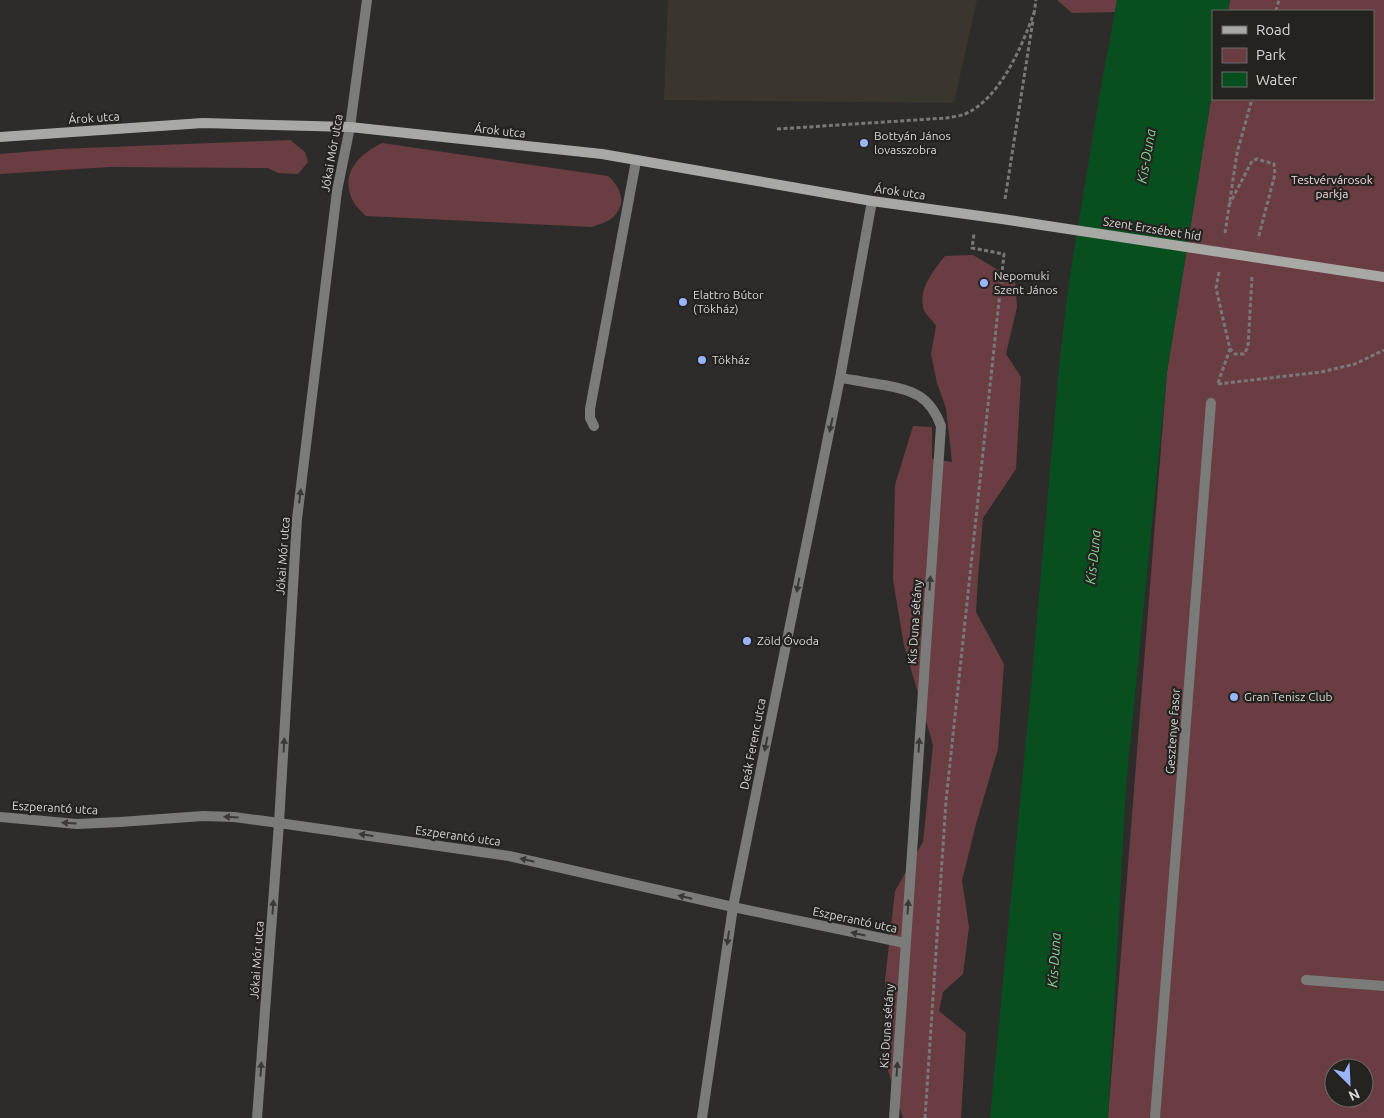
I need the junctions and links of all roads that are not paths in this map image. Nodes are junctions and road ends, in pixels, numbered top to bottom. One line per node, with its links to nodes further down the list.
1 (367, 0): 2 (street, Jókai Mór utca)
2 (350, 127): 3 (main road, Árok utca); 4 (main road, Árok utca); 12 (street, Jókai Mór utca, one-way to 2)
3 (0, 137)
4 (636, 161): 5 (main road, Árok utca); 10 (street)
5 (872, 201): 6 (main road, Árok utca); 8 (street)
6 (997, 218): 7 (main road, Szent Erzsébet híd)
7 (1384, 277)
8 (840, 378): 13 (street, Deák Ferenc utca, one-way to 13); 14 (street, Kis Duna sétány, one-way to 8)
9 (1211, 403): 20 (street, Gesztenye fasor)
10 (594, 426)
11 (0, 817): 12 (street, Eszperantó utca, one-way to 11)
12 (280, 823): 13 (street, Eszperantó utca, one-way to 12); 17 (street, Jókai Mór utca, one-way to 12)
13 (733, 908): 14 (street, Eszperantó utca, one-way to 13); 18 (street, Deák Ferenc utca, one-way to 18)
14 (905, 944): 19 (street, Kis Duna sétány, one-way to 14)
15 (1306, 980): 16 (street)
16 (1384, 986)
17 (257, 1118)
18 (702, 1118)
19 (894, 1118)
20 (1155, 1118)

